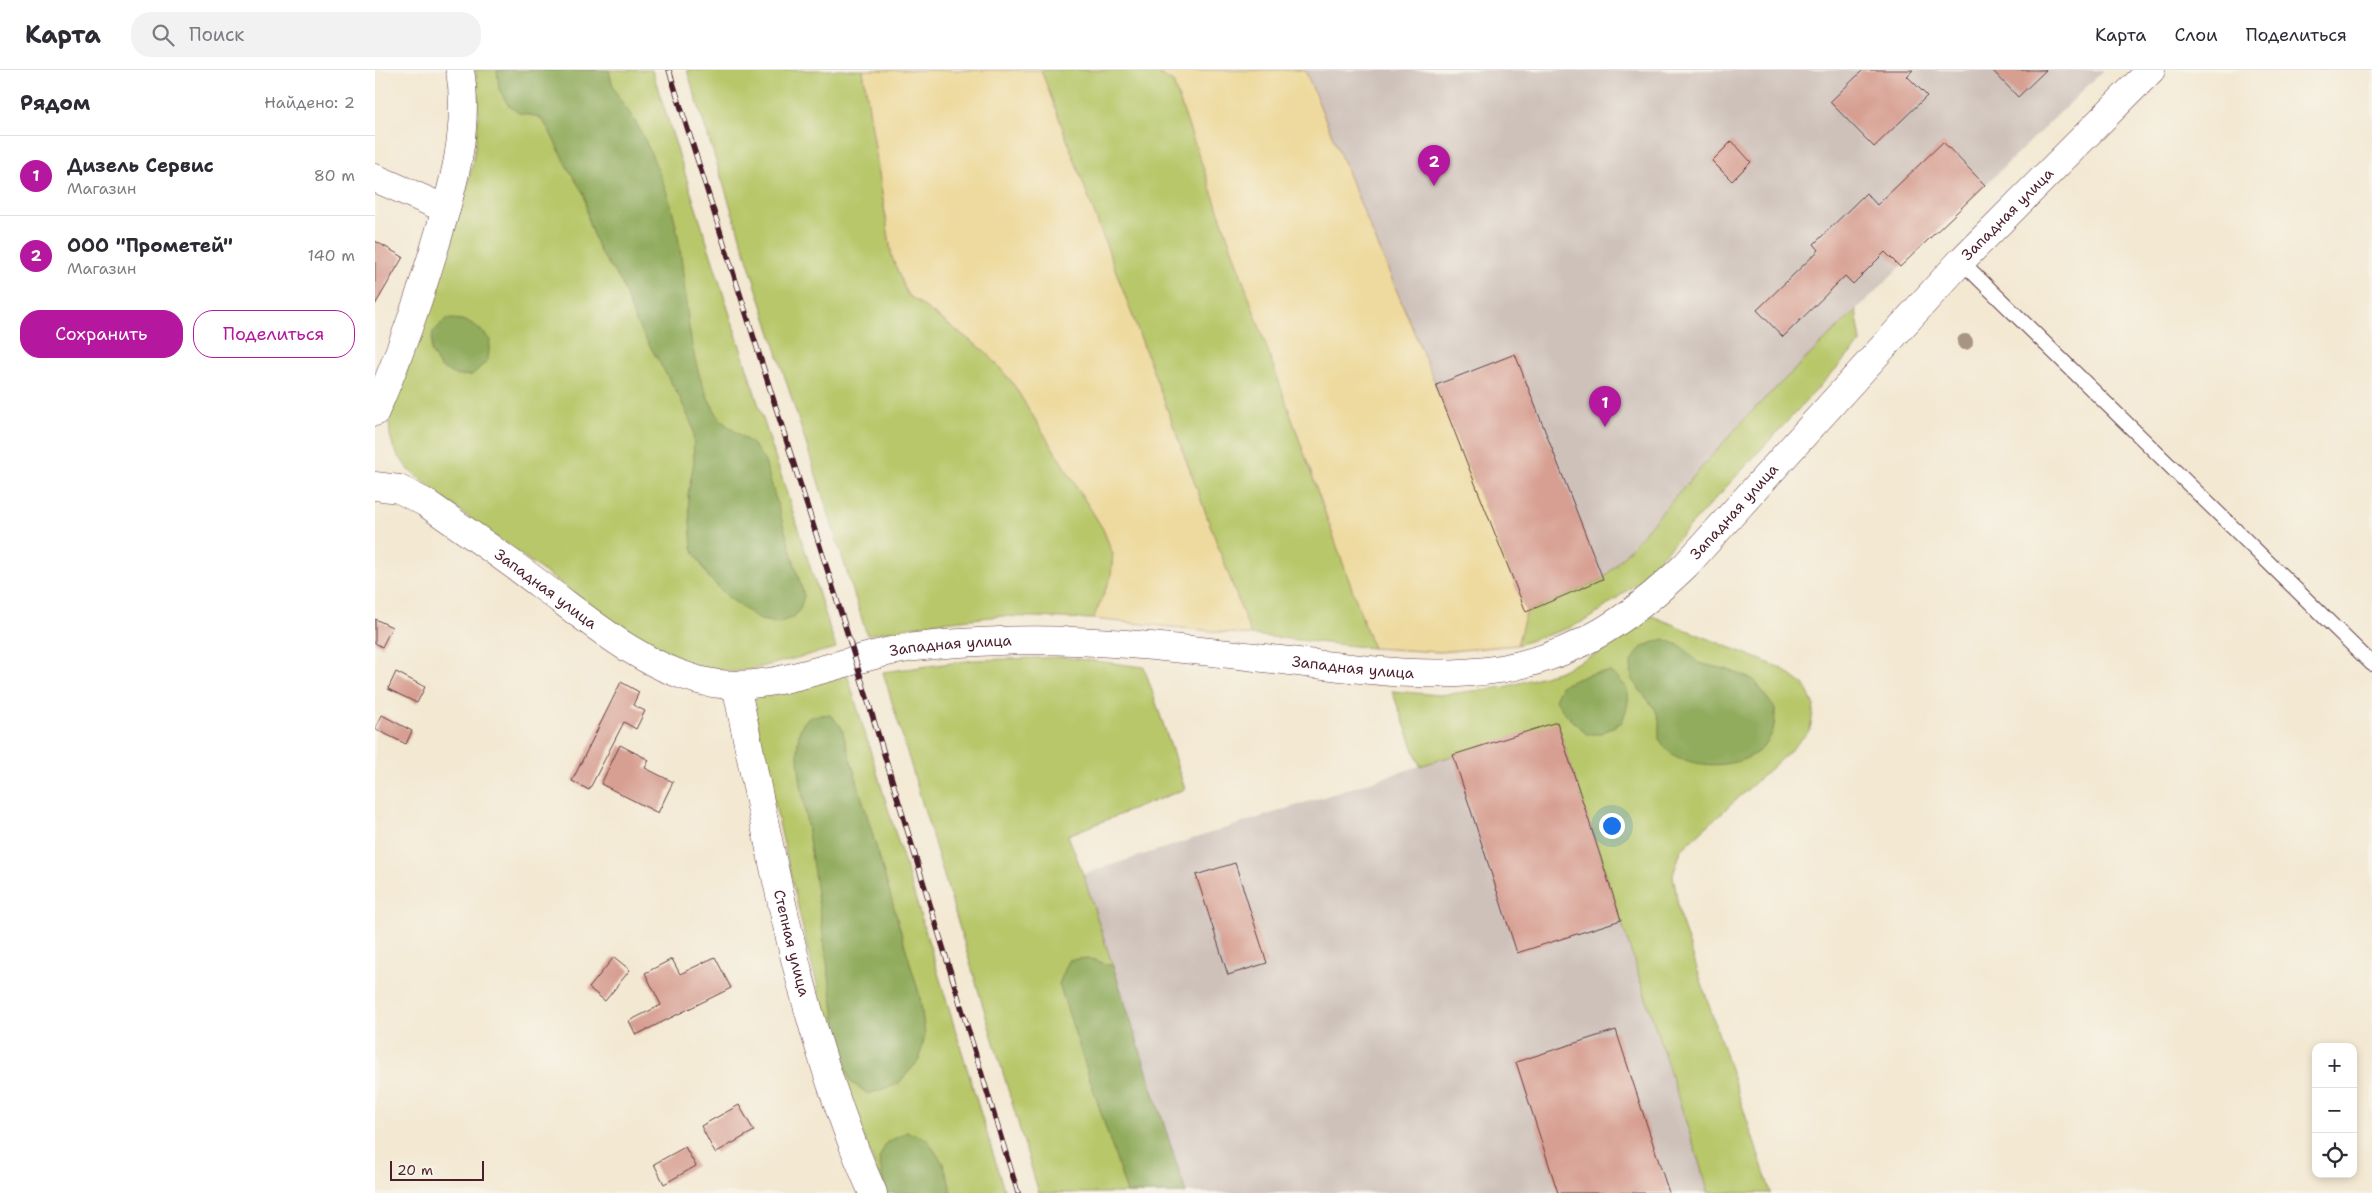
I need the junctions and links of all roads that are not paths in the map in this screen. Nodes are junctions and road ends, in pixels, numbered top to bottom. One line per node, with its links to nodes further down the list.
1 (460, 70): 4 (main road)
2 (2151, 70): 5 (main road, Западная улица)
3 (375, 178): 4 (main road)
4 (446, 209): 6 (main road)
5 (1961, 261): 8 (lane); 9 (main road, Западная улица)
6 (375, 412)
7 (375, 486): 9 (main road, Западная улица)
8 (2372, 664)
9 (736, 685): 10 (main road, Степная улица)
10 (873, 1193)

